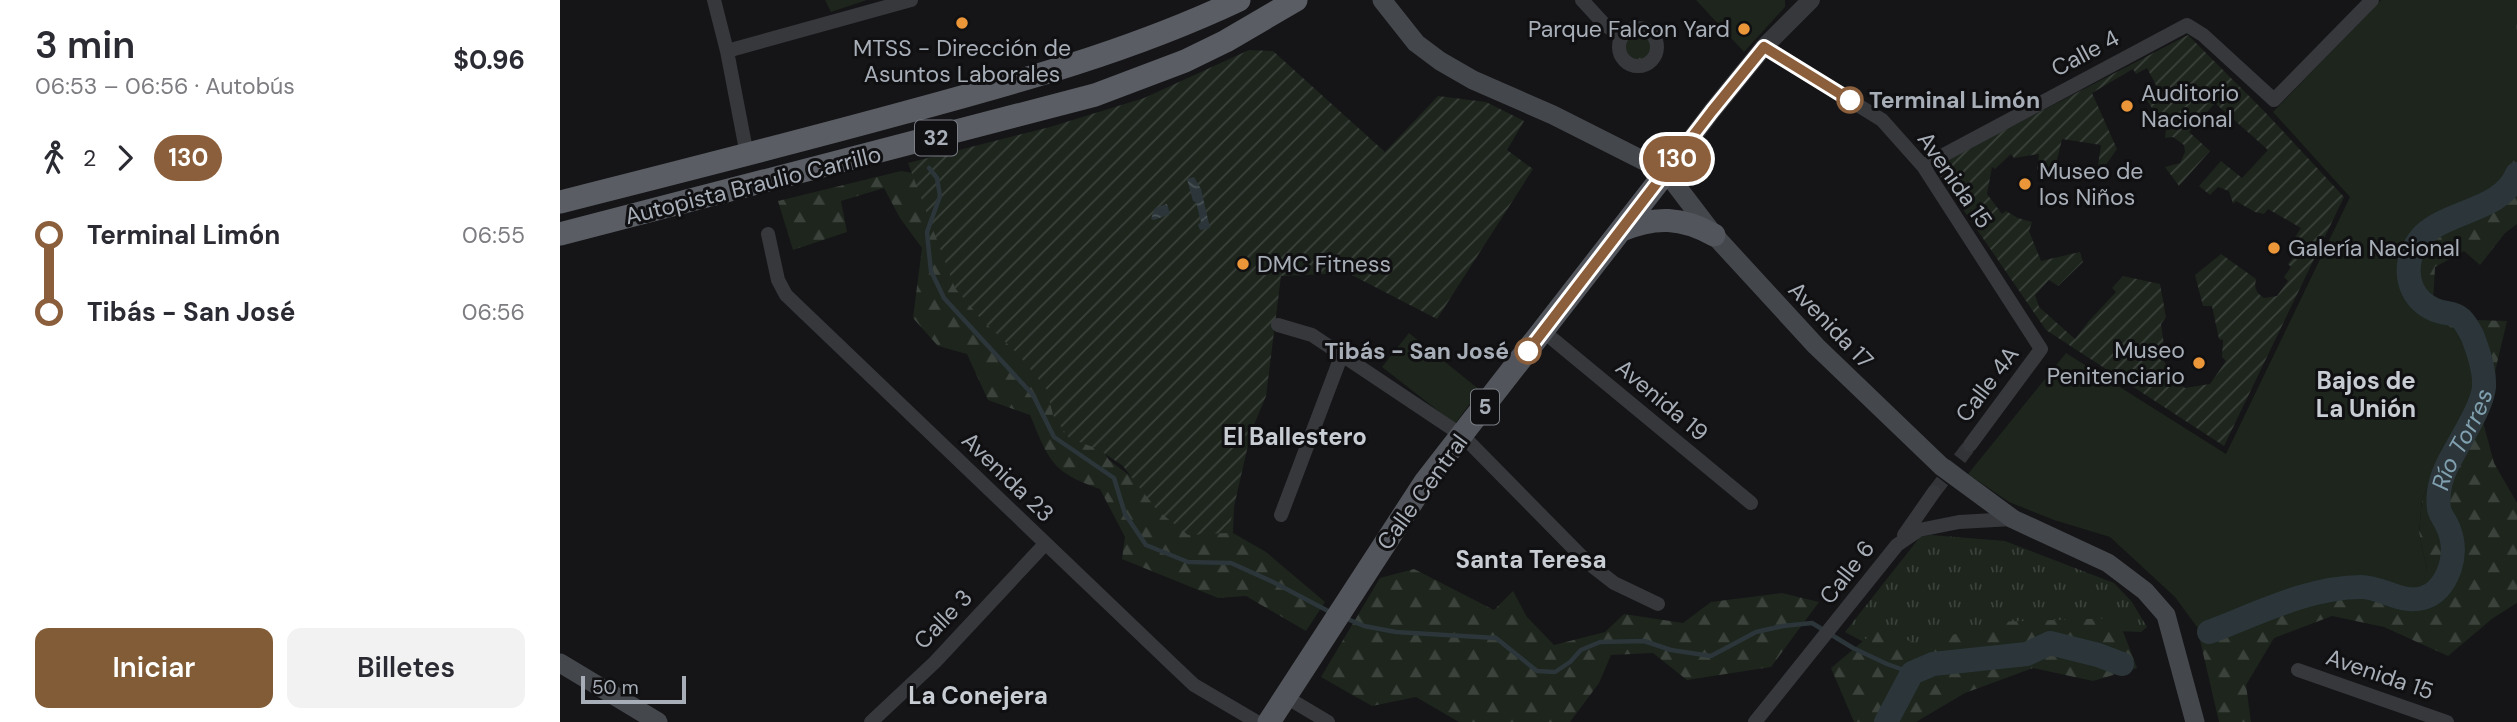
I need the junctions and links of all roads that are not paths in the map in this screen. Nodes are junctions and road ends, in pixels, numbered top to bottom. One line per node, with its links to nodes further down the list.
1 (714, 0): 12 (street)
2 (911, 0): 12 (street)
3 (1239, 0): 9 (highway, Autopista Braulio Carrillo / 32)
4 (1298, 0): 18 (highway, Autopista Braulio Carrillo / 32)
5 (1382, 0): 15 (main road, Avenida 17)
6 (1582, 0): 10 (street)
7 (2372, 0): 14 (street, Calle 4)
8 (1808, 1): 11 (street)
9 (1212, 7): 13 (highway, Autopista Braulio Carrillo / 32)
10 (1622, 36)
11 (1764, 47): 14 (street, Avenida 15); 15 (street)
12 (727, 51): 13 (street)
13 (747, 155): 16 (highway, Autopista Braulio Carrillo / 32)
14 (1923, 166): 23 (street, Avenida 15)
15 (1667, 172): 17 (main road, Calle Central / 5); 20 (main road, Avenida 17)
16 (560, 202)
17 (1622, 230): 20 (main road); 22 (main road, Calle Central / 5)
18 (560, 234)
19 (768, 234): 31 (street, Avenida 23)
20 (1714, 235): 30 (main road, Avenida 17)
21 (1278, 325): 24 (street)
22 (1544, 331): 25 (main road, Calle Central / 5); 28 (street, Avenida 19)
23 (2041, 349): 26 (street, Calle 4A)
24 (1342, 354): 25 (street); 29 (street)
25 (1462, 436): 33 (street); 36 (main road, Calle Central / 5)
26 (1970, 445)
27 (1934, 492): 32 (street)
28 (1751, 503)
29 (1281, 515)
30 (2013, 519): 32 (street, Calle 6); 43 (main road, Avenida 17)
31 (1045, 544): 38 (street, Calle 3); 39 (street, Avenida 23)
32 (1897, 545): 42 (street, Calle 6)
33 (1658, 604)
34 (560, 663): 37 (main road)
35 (2298, 670): 44 (street, Avenida 15)
36 (1286, 697): 40 (main road, Calle Central / 5); 41 (street)
37 (653, 721)
38 (871, 722)
39 (1257, 722)
40 (1269, 722)
41 (1328, 722)
42 (1755, 722)
43 (2195, 722)
44 (2447, 722)

